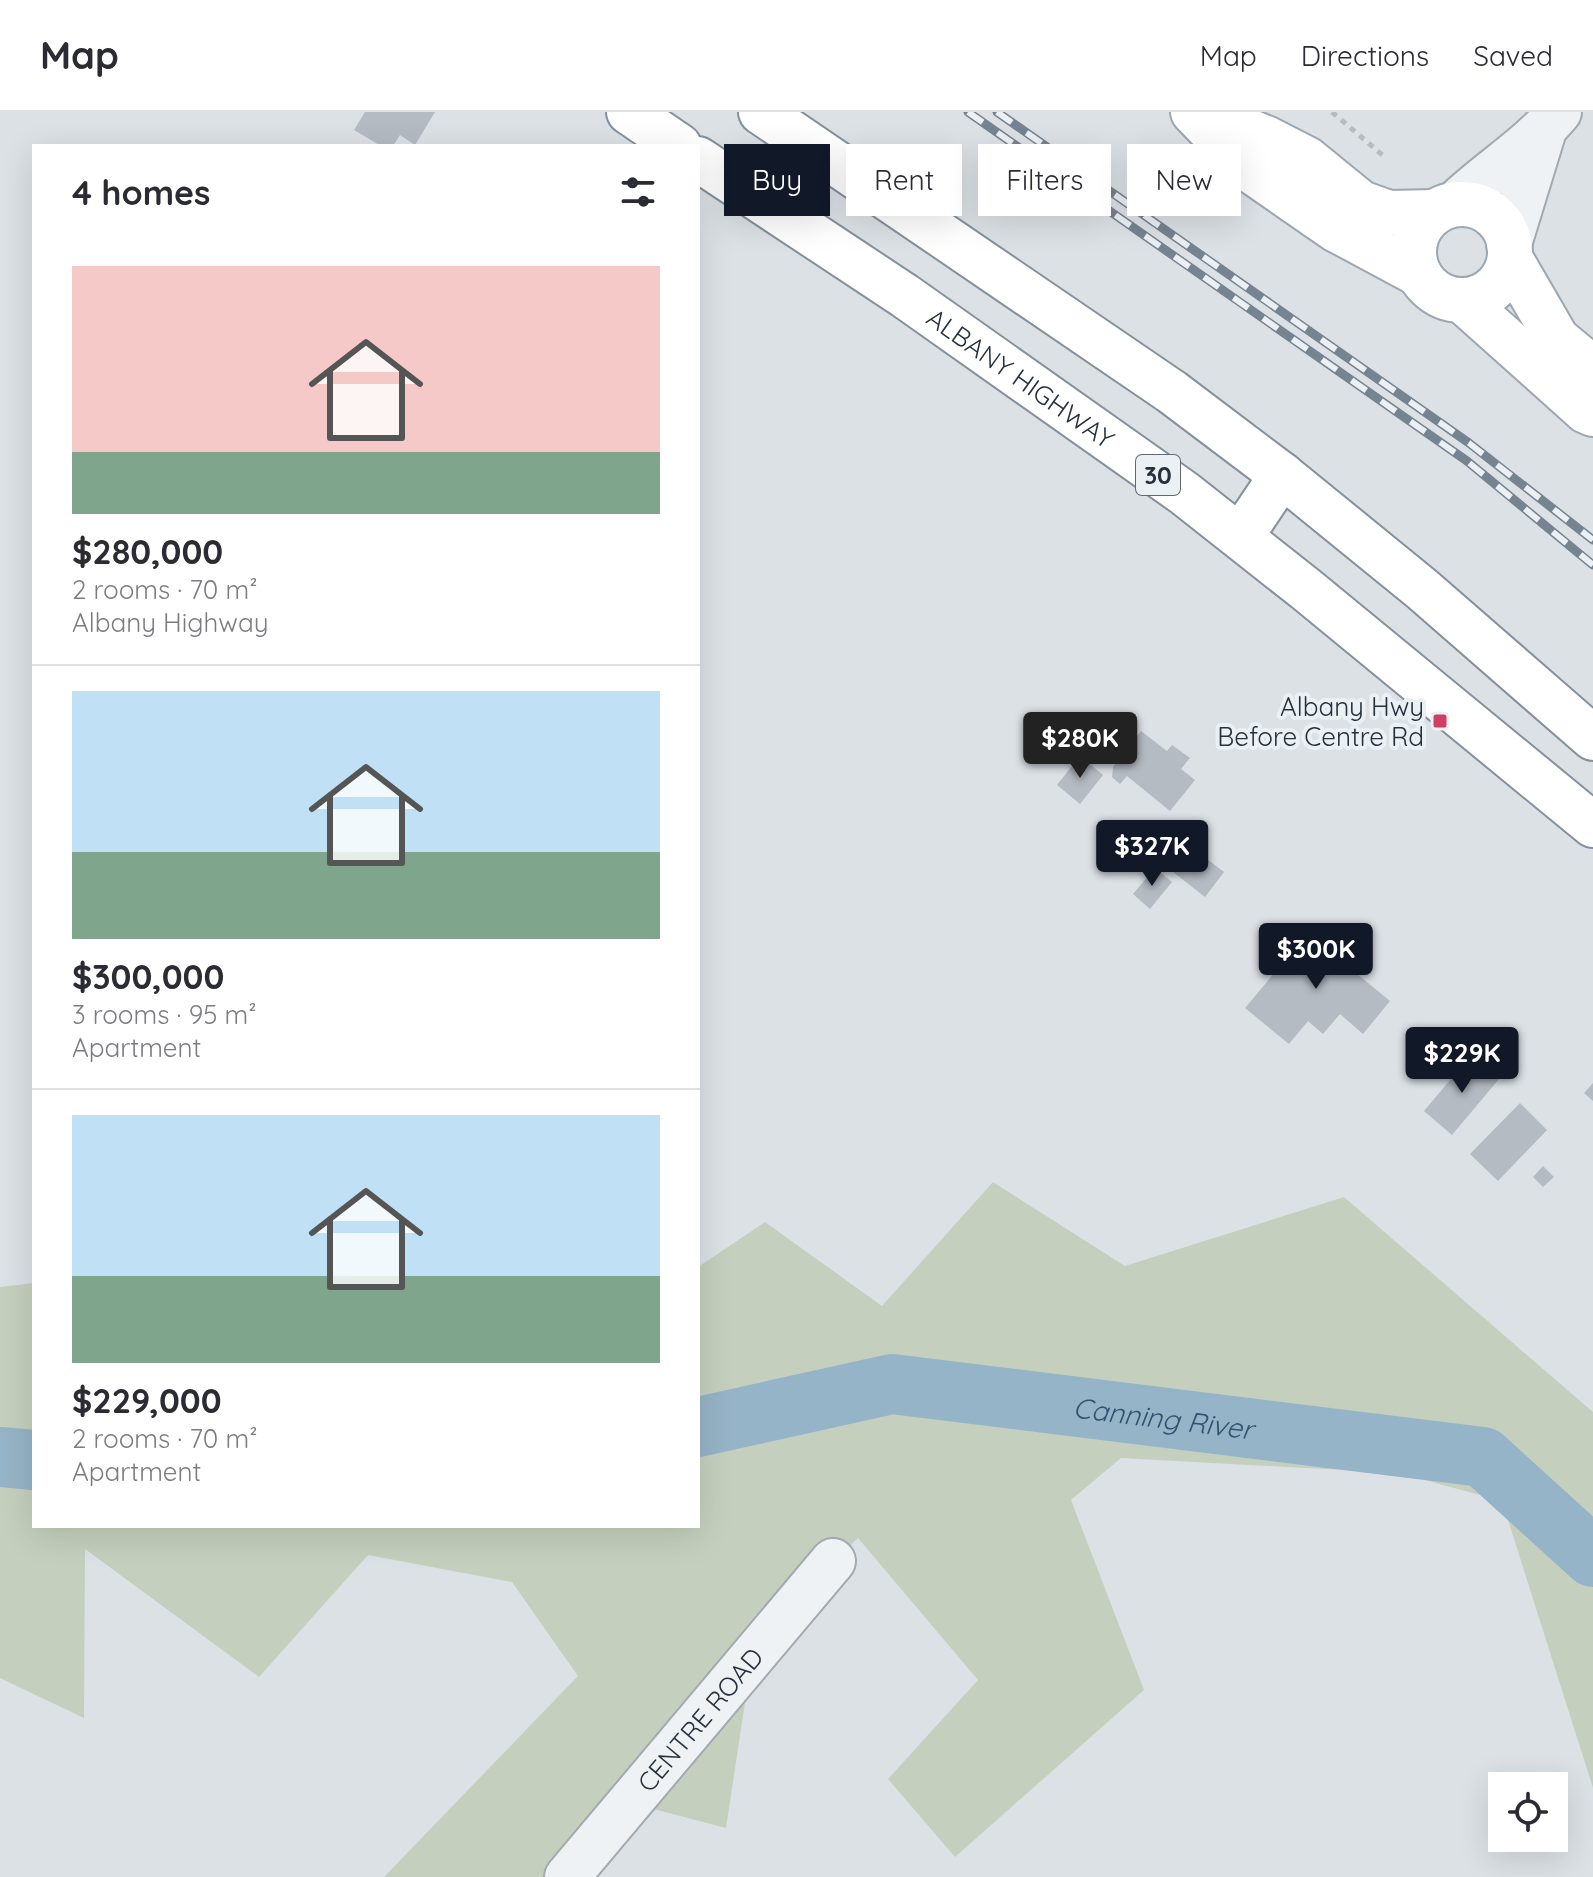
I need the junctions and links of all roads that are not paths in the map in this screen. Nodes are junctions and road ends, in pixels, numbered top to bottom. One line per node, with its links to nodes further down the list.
1 (629, 112): 6 (main road)
2 (761, 112): 14 (main road)
3 (1193, 112): 10 (main road)
4 (1202, 112): 8 (main road)
5 (1552, 121): 8 (street); 9 (street)
6 (676, 144)
7 (700, 160): 15 (main road, ALBANY HIGHWAY / 30)
8 (1445, 208): 9 (main road); 10 (main road)
9 (1510, 251): 11 (main road); 12 (main road)
10 (1419, 274): 11 (main road)
11 (1463, 301): 13 (main road)
12 (1593, 369)
13 (1593, 414)
14 (1282, 475): 15 (main road); 16 (main road)
15 (1241, 536): 17 (main road, ALBANY HIGHWAY / 30)
16 (1593, 738)
17 (1593, 825)
18 (833, 1561): 19 (street, CENTRE ROAD)
19 (567, 1877)

